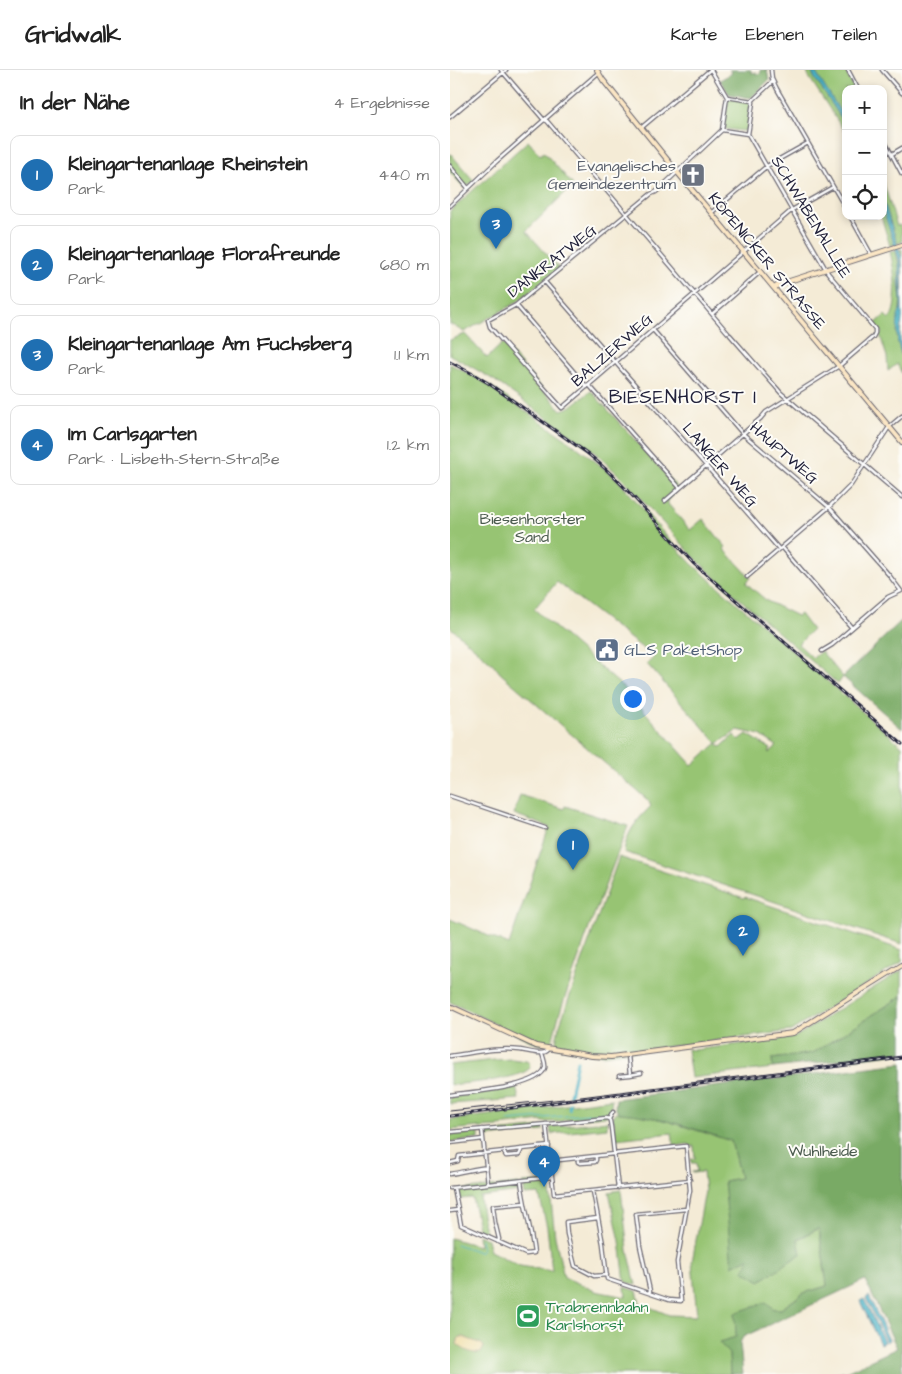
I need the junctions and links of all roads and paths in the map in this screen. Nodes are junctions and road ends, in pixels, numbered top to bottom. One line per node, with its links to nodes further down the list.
1 (711, 70): 10 (street); 14 (street)
2 (771, 70): 7 (street)
3 (848, 70): 8 (street)
4 (882, 70): 9 (street)
5 (504, 71): 12 (street); 13 (street)
6 (598, 71): 13 (street); 14 (street, KÖPENICKER STRASSE)
7 (773, 81): 11 (street); 17 (street)
8 (856, 85)
9 (902, 93)
10 (727, 97): 11 (street); 15 (street)
11 (752, 101): 16 (street)
12 (450, 117)
13 (544, 120): 26 (street); 31 (street)
14 (641, 128): 23 (street, KÖPENICKER STRASSE)
15 (722, 130): 16 (street); 23 (street, DANKRATWEG)
16 (748, 134): 22 (street, SCHWABENALLEE)
17 (808, 143): 22 (street); 25 (street)
18 (887, 145): 20 (street)
19 (902, 148): 20 (street)
20 (892, 154): 24 (street)
21 (450, 166): 26 (street)
22 (767, 166): 29 (street, SCHWABENALLEE); 30 (street)
23 (678, 173): 30 (street, KÖPENICKER STRASSE); 31 (street, DANKRATWEG)
24 (902, 174)
25 (833, 187): 27 (street); 29 (street, BALZERWEG)
26 (468, 188): 28 (street)
27 (842, 202)
28 (450, 206)
29 (792, 210): 34 (street, BALZERWEG); 36 (street, SCHWABENALLEE)
30 (711, 213): 34 (street, KÖPENICKER STRASSE)
31 (627, 215): 38 (street, DANKRATWEG); 40 (street)
32 (852, 220): 35 (street)
33 (902, 245): 35 (street)
34 (744, 252): 37 (street, KÖPENICKER STRASSE); 40 (street, BALZERWEG)
35 (872, 255): 36 (street)
36 (826, 270): 39 (street); 45 (street, SCHWABENALLEE)
37 (760, 272): 39 (street, KÖPENICKER STRASSE); 42 (street)
38 (545, 282): 41 (street, DANKRATWEG); 44 (street, LANGER WEG)
39 (774, 288): 45 (street, KÖPENICKER STRASSE)
40 (694, 293): 42 (street); 43 (street, BALZERWEG)
41 (516, 305): 46 (street); 48 (street, DANKRATWEG)
42 (712, 314): 47 (street)
43 (653, 330): 44 (street, BALZERWEG); 51 (street, HAUPTWEG)
44 (615, 362): 46 (street, BALZERWEG); 54 (street, LANGER WEG)
45 (840, 365): 47 (street); 50 (street, KÖPENICKER STRASSE)
46 (588, 386): 48 (street, BALZERWEG); 55 (street)
47 (788, 398): 51 (street); 53 (street)
48 (562, 408)
49 (902, 416): 50 (street)
50 (889, 427): 52 (street, KÖPENICKER STRASSE); 53 (street)
51 (742, 433): 54 (street); 58 (street, HAUPTWEG)
52 (902, 442)
53 (864, 464): 56 (street); 58 (street)
54 (706, 466): 55 (street); 59 (street, LANGER WEG)
55 (680, 488): 57 (street)
56 (902, 497)
57 (665, 501)
58 (829, 506): 59 (street); 61 (street, HAUPTWEG)
59 (781, 548): 60 (street); 62 (street, LANGER WEG)
60 (747, 578)
61 (901, 591): 62 (street)
62 (852, 628): 63 (street)
63 (822, 651)
64 (450, 796): 65 (street)
65 (545, 828)
66 (902, 965): 70 (street)
67 (450, 1006): 68 (street)
68 (551, 1049): 69 (street); 70 (street)
69 (542, 1053): 71 (street); 75 (street)
70 (628, 1055): 73 (street)
71 (450, 1056)
72 (641, 1073): 73 (street)
73 (630, 1075): 74 (street)
74 (620, 1076)
75 (450, 1095)
76 (613, 1112): 77 (street)
77 (609, 1119): 78 (street); 87 (street)
78 (546, 1124): 79 (street); 83 (street)
79 (482, 1129): 80 (street); 81 (street)
80 (450, 1132)
81 (484, 1140): 82 (street); 86 (street)
82 (450, 1143)
83 (549, 1146): 84 (street); 90 (street)
84 (521, 1149): 85 (street); 85 (street)
85 (503, 1151): 86 (street)
86 (485, 1153): 91 (street); 92 (street)
87 (614, 1154): 88 (street); 95 (street); 100 (street)
88 (596, 1156): 89 (street); 89 (street)
89 (578, 1158): 90 (street)
90 (550, 1161): 94 (street)
91 (450, 1163)
92 (486, 1167): 93 (street); 97 (street)
93 (450, 1174)
94 (552, 1177): 96 (street); 101 (street)
95 (690, 1180): 100 (street); 103 (street)
96 (521, 1181): 97 (street); 102 (street)
97 (488, 1184): 99 (street)
98 (450, 1188): 99 (street)
99 (454, 1188): 104 (street)
100 (618, 1188): 101 (street)
101 (592, 1190): 106 (street)
102 (524, 1203): 107 (street); 107 (street)
103 (686, 1209): 109 (street); 109 (street)
104 (458, 1210): 105 (street); 107 (street)
105 (450, 1211)
106 (598, 1218): 108 (street); 108 (street)
107 (498, 1242)
108 (607, 1275): 109 (street)
109 (649, 1293)

